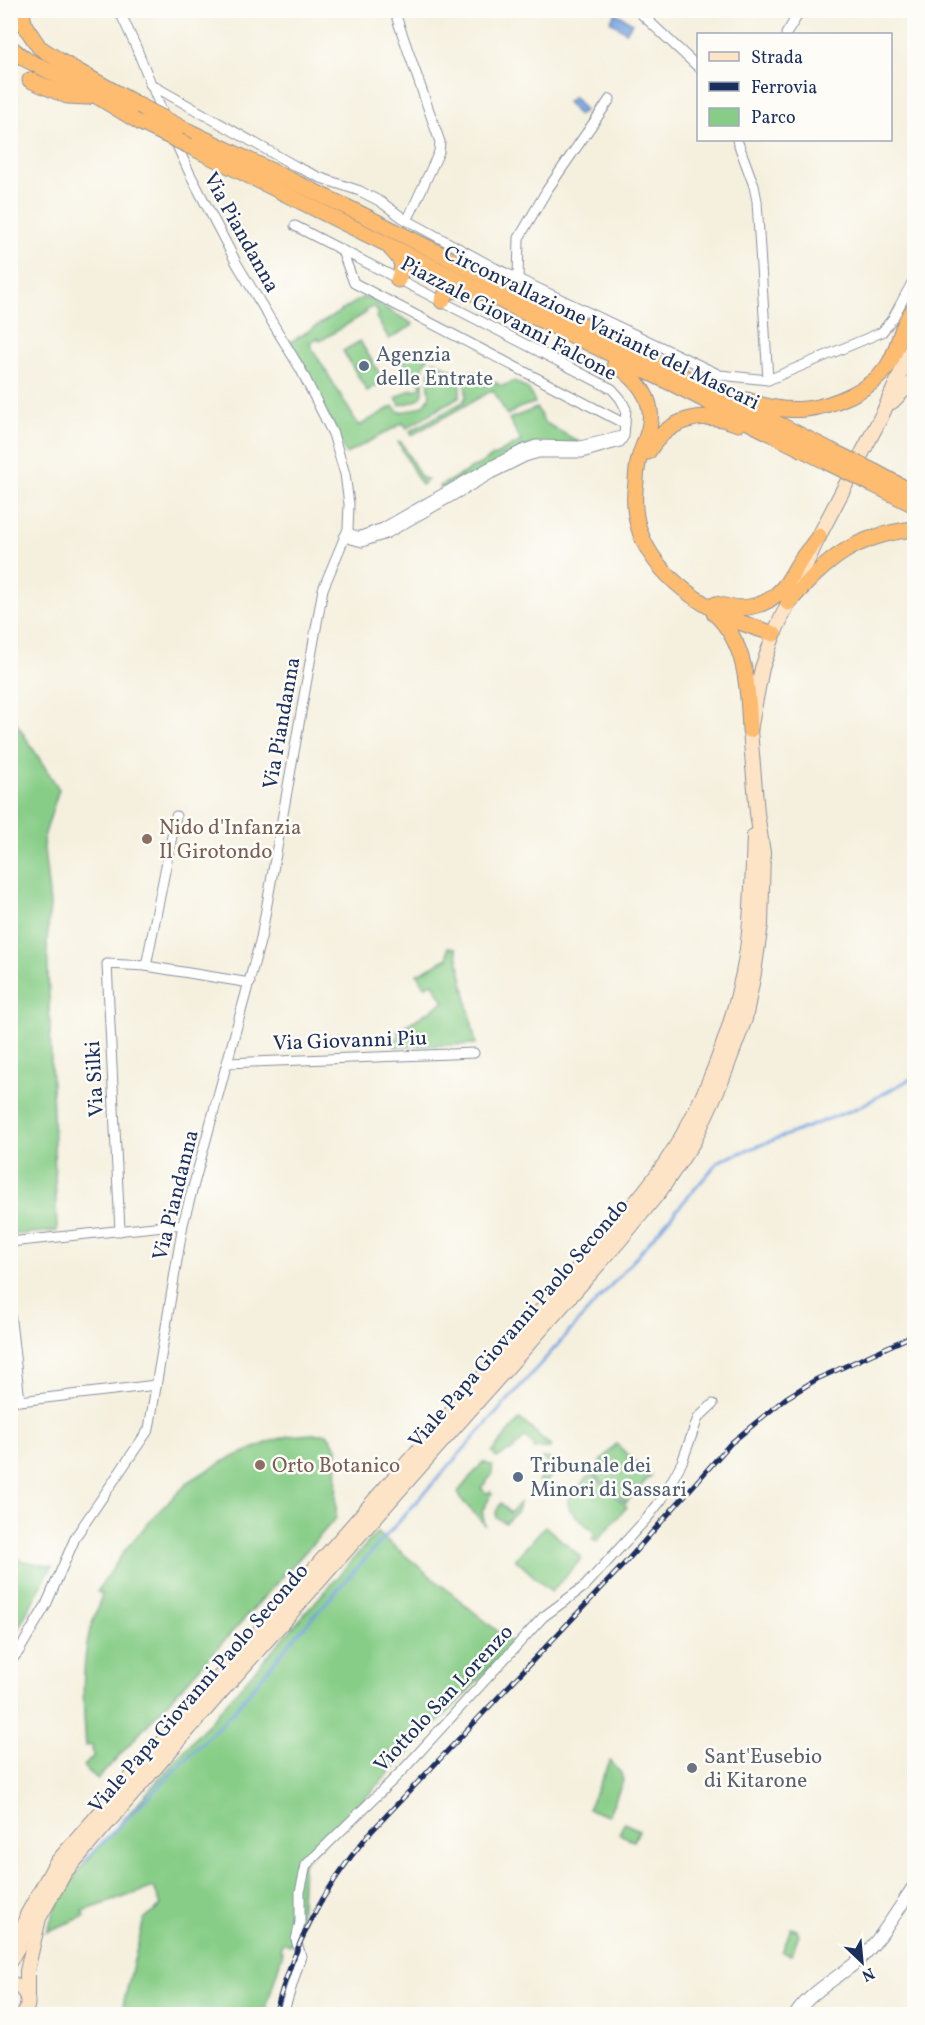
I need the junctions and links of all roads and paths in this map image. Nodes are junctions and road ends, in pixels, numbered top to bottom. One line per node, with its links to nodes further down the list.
1 (21, 10): 14 (highway)
2 (118, 10): 11 (street, Via Piandanna)
3 (637, 10): 9 (street)
4 (801, 10): 6 (street)
5 (397, 19): 18 (street)
6 (787, 33)
7 (10, 45): 14 (highway); 15 (highway)
8 (10, 58): 12 (highway)
9 (697, 65)
10 (30, 80): 12 (highway)
11 (150, 84): 18 (street); 41 (street, Via Piandanna)
12 (87, 97): 15 (highway)
13 (610, 99): 22 (street)
14 (140, 106): 17 (highway, bridge)
15 (141, 123): 17 (highway, bridge)
16 (737, 141): 31 (street)
17 (275, 181): 20 (highway, Circonvallazione Variante del Mascari); 30 (highway, Circonvallazione Variante del Mascari)
18 (407, 220): 22 (street)
19 (295, 226): 21 (street, Piazzale Giovanni Falcone)
20 (386, 244): 24 (highway); 25 (highway, Circonvallazione Variante del Mascari)
21 (342, 251): 24 (street, Piazzale Giovanni Falcone); 34 (street, Piazzale Giovanni Falcone)
22 (518, 279): 31 (street)
23 (915, 279): 31 (street)
24 (398, 280): 26 (street, Piazzale Giovanni Falcone)
25 (495, 298): 26 (highway); 28 (highway, Circonvallazione Variante del Mascari)
26 (439, 299): 34 (street, Piazzale Giovanni Falcone)
27 (915, 309): 30 (highway)
28 (537, 319): 35 (highway, Circonvallazione Variante del Mascari); 36 (highway)
29 (915, 343): 33 (main road, Viale Papa Giovanni Paolo Secondo)
30 (680, 374): 35 (highway, Circonvallazione Variante del Mascari)
31 (768, 380)
32 (915, 380): 33 (main road, Viale Papa Giovanni Paolo Secondo)
33 (883, 413): 42 (main road, Viale Papa Giovanni Paolo Secondo)
34 (625, 424): 41 (street)
35 (828, 455): 36 (highway); 37 (highway, Circonvallazione Variante del Mascari, bridge)
36 (637, 474): 43 (highway)
37 (875, 479): 38 (highway, Circonvallazione Variante del Mascari); 39 (highway, Circonvallazione Variante del Mascari)
38 (915, 493)
39 (915, 505)
40 (915, 529): 44 (highway)
41 (345, 535): 50 (street, Via Piandanna)
42 (819, 536): 43 (highway); 44 (main road, Viale Papa Giovanni Paolo Secondo)
43 (696, 597): 45 (highway); 46 (highway)
44 (788, 603): 45 (main road, Viale Papa Giovanni Paolo Secondo)
45 (774, 634): 46 (main road, Viale Papa Giovanni Paolo Secondo)
46 (750, 730): 47 (main road, Viale Papa Giovanni Paolo Secondo)
47 (757, 813): 61 (main road, Viale Papa Giovanni Paolo Secondo); 63 (main road, Viale Papa Giovanni Paolo Secondo)
48 (176, 816): 49 (street)
49 (146, 966): 50 (street, Via Silki); 54 (street, Via Silki)
50 (250, 983): 52 (street, Via Piandanna)
51 (474, 1053): 52 (street, Via Giovanni Piu)
52 (228, 1063): 53 (street, Via Piandanna)
53 (183, 1224): 54 (street); 57 (street, Via Piandanna)
54 (120, 1231): 55 (street)
55 (10, 1242)
56 (10, 1312): 57 (street)
57 (156, 1385): 59 (street, Via Piandanna)
58 (713, 1404): 65 (street, Viottolo San Lorenzo)
59 (10, 1662)
60 (915, 1886): 66 (street)
61 (10, 1960)
62 (10, 1983): 63 (main road)
63 (27, 1997): 64 (main road, Viale Papa Giovanni Paolo Secondo)
64 (25, 2014)
65 (283, 2014)
66 (796, 2014)

